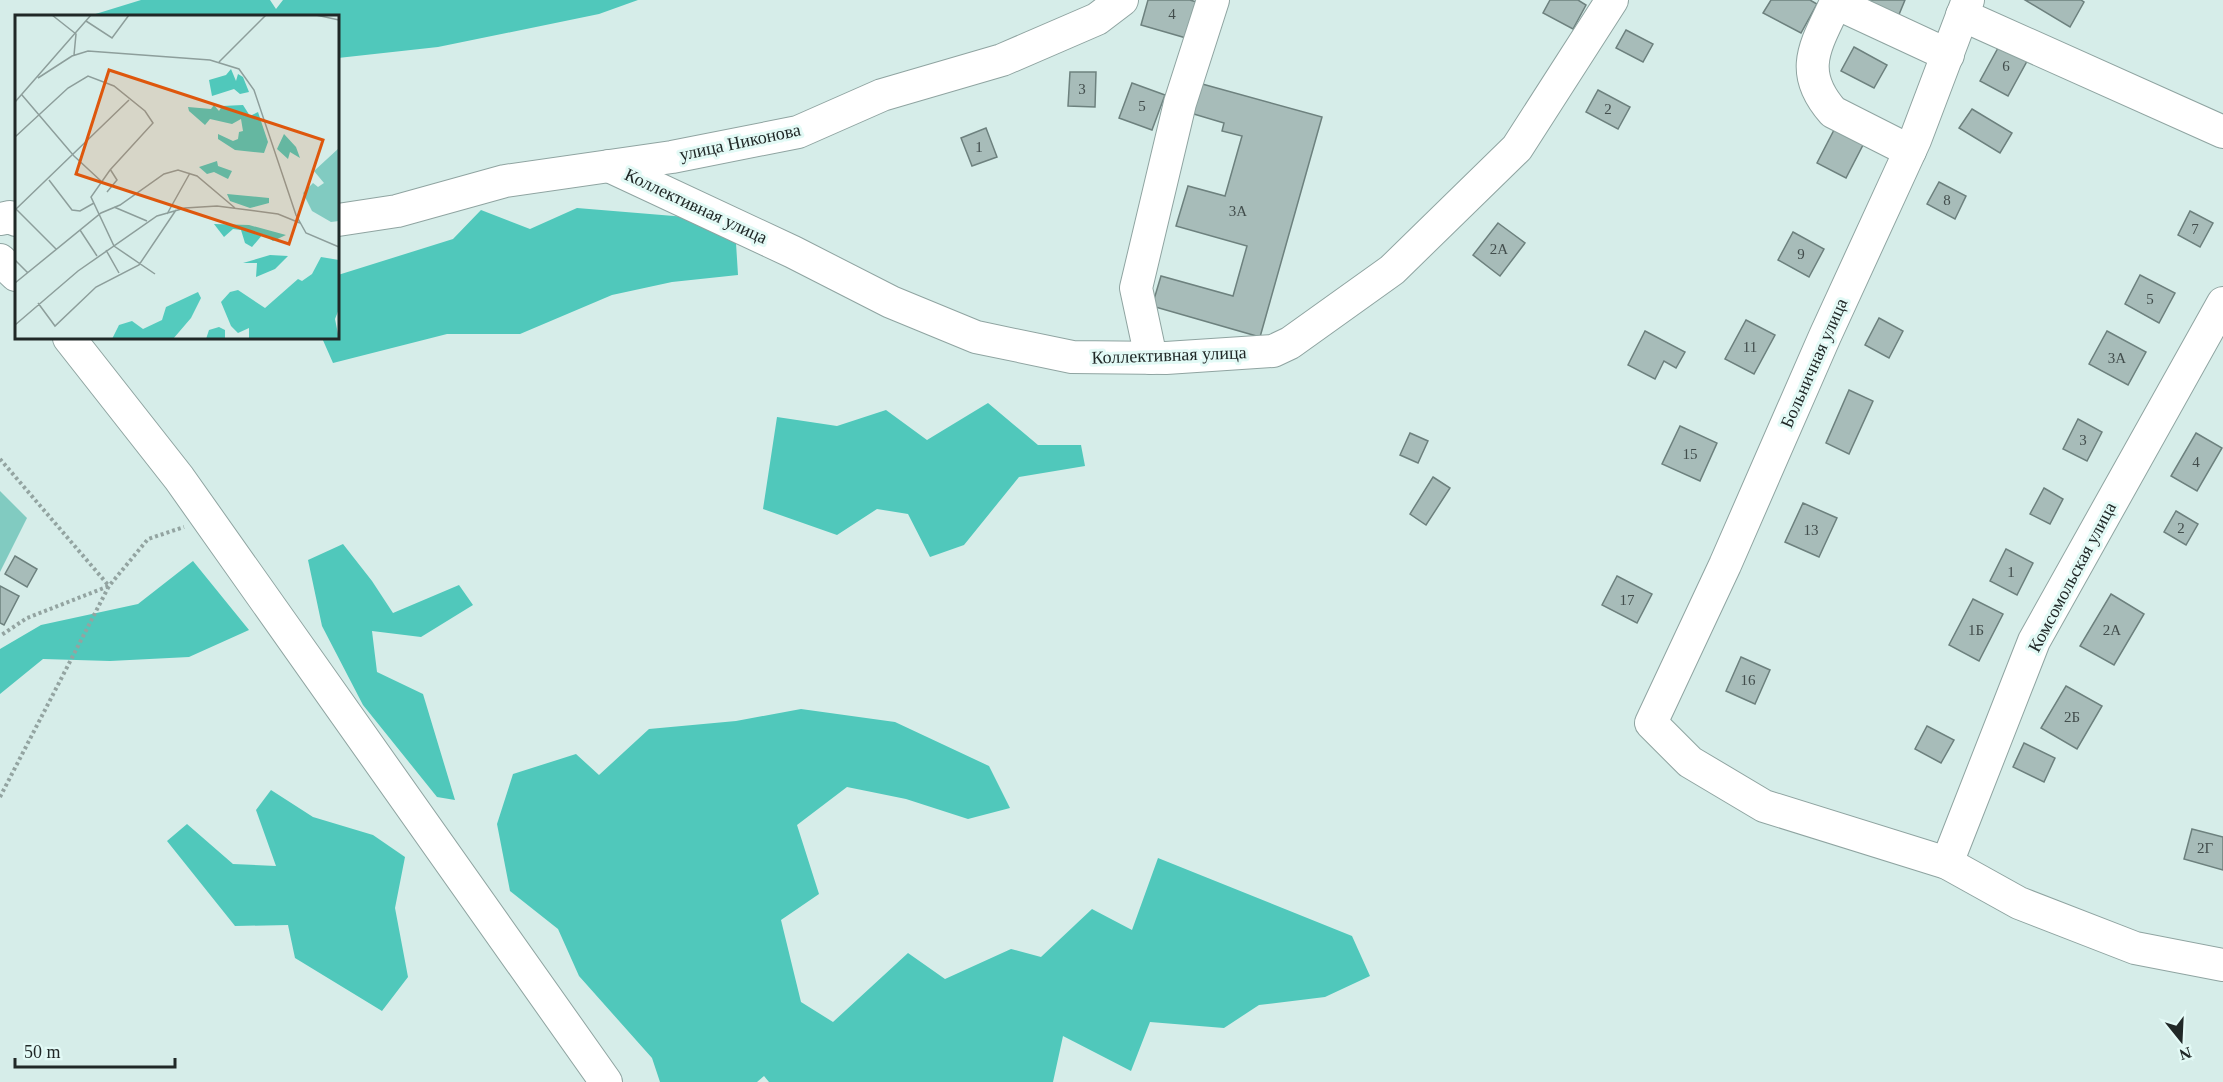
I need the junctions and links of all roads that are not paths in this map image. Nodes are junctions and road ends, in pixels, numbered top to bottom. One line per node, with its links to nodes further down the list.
1 (1122, 0): 9 (street, улица Никонова)
2 (1213, 0): 17 (street)
3 (1612, 0): 17 (street, Коллективная улица)
4 (1836, 1): 6 (street); 8 (street)
5 (1965, 8): 6 (street, Больничная улица); 7 (street)
6 (1948, 55): 8 (street, Больничная улица)
7 (2223, 132)
8 (1910, 151): 18 (street, Больничная улица)
9 (609, 166): 12 (street, улица Никонова); 17 (street, Коллективная улица)
10 (0, 219): 11 (street)
11 (15, 220)
12 (339, 220)
13 (0, 260): 14 (street)
14 (15, 274)
15 (2223, 303): 18 (street, Комсомольская улица)
16 (70, 339): 20 (street)
17 (1151, 358)
18 (1947, 863): 19 (street)
19 (2223, 965)
20 (606, 1082)

